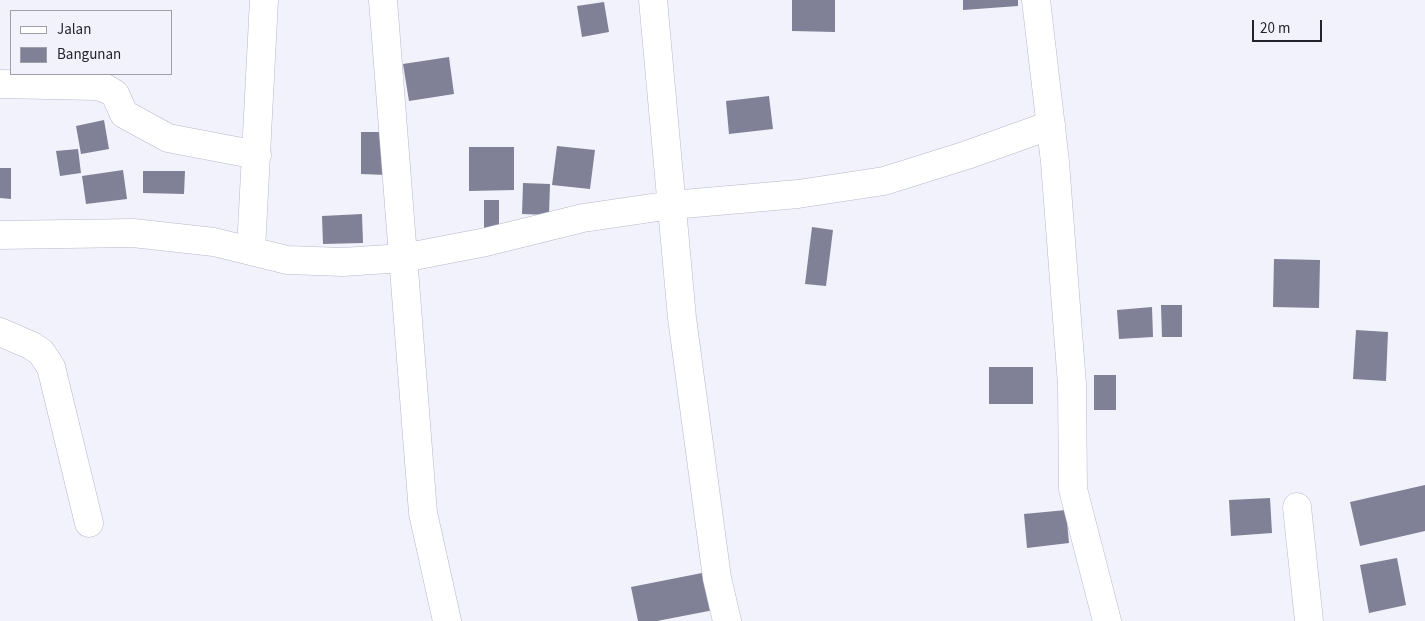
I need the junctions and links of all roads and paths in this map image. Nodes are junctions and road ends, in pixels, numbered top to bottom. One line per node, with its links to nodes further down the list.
1 (264, 0): 7 (street)
2 (383, 0): 11 (street)
3 (653, 0): 8 (street)
4 (1036, 0): 6 (street)
5 (0, 84): 7 (street)
6 (1051, 125): 8 (street); 17 (street)
7 (257, 155): 10 (street)
8 (672, 205): 11 (street); 16 (street)
9 (0, 235): 10 (street)
10 (251, 250): 11 (street)
11 (403, 258): 15 (street)
12 (0, 332): 14 (street)
13 (1296, 507): 18 (street)
14 (89, 523)
15 (447, 621)
16 (727, 621)
17 (1107, 621)
18 (1309, 621)

